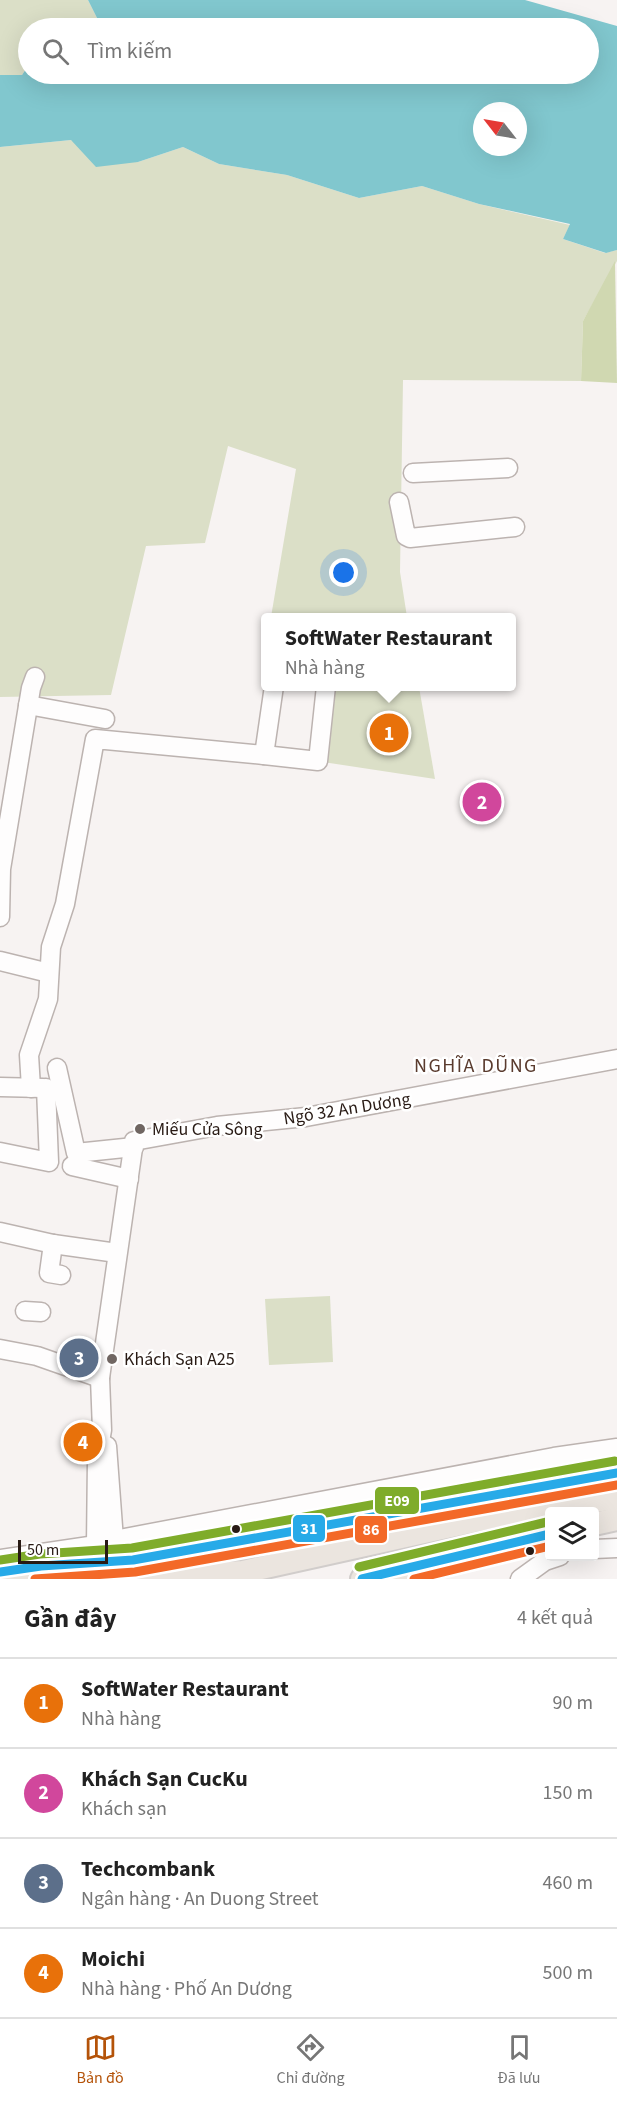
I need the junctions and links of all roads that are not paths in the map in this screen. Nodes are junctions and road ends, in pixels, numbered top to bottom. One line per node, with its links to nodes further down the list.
1 (508, 468): 2 (street)
2 (413, 473)
3 (399, 502): 4 (street)
4 (515, 527)
5 (35, 677): 8 (street)
6 (273, 691): 10 (street)
7 (326, 691): 10 (street)
8 (28, 705): 9 (street); 11 (street)
9 (105, 719)
10 (264, 755): 14 (street)
11 (0, 896): 12 (street)
12 (0, 917)
13 (0, 962): 14 (street)
14 (49, 973): 18 (street)
15 (617, 1059): 19 (street, Ngõ 32 An Dương)
16 (57, 1068): 18 (street)
17 (0, 1087): 18 (street)
18 (46, 1088): 19 (street); 20 (street)
19 (134, 1148): 22 (street)
20 (0, 1152)
21 (72, 1166): 22 (street)
22 (129, 1179): 25 (street)
23 (0, 1232): 24 (street)
24 (53, 1244): 25 (street); 26 (street)
25 (117, 1253): 28 (street)
26 (61, 1275)
27 (0, 1349): 28 (street)
28 (100, 1378): 41 (street)
29 (617, 1448): 41 (street)
30 (617, 1473): 31 (main road)
31 (584, 1480): 33 (main road); 37 (main road)
32 (617, 1498): 33 (main road)
33 (533, 1507): 44 (main road, bridge)
34 (617, 1519): 35 (main road)
35 (599, 1523)
36 (545, 1535): 46 (main road)
37 (230, 1543): 41 (main road); 45 (main road)
38 (617, 1548): 39 (street)
39 (599, 1549)
40 (0, 1559): 41 (street)
41 (103, 1561): 43 (main road)
42 (545, 1561): 47 (street)
43 (0, 1572)
44 (58, 1579)
45 (202, 1579)
46 (362, 1579)
47 (520, 1579)

